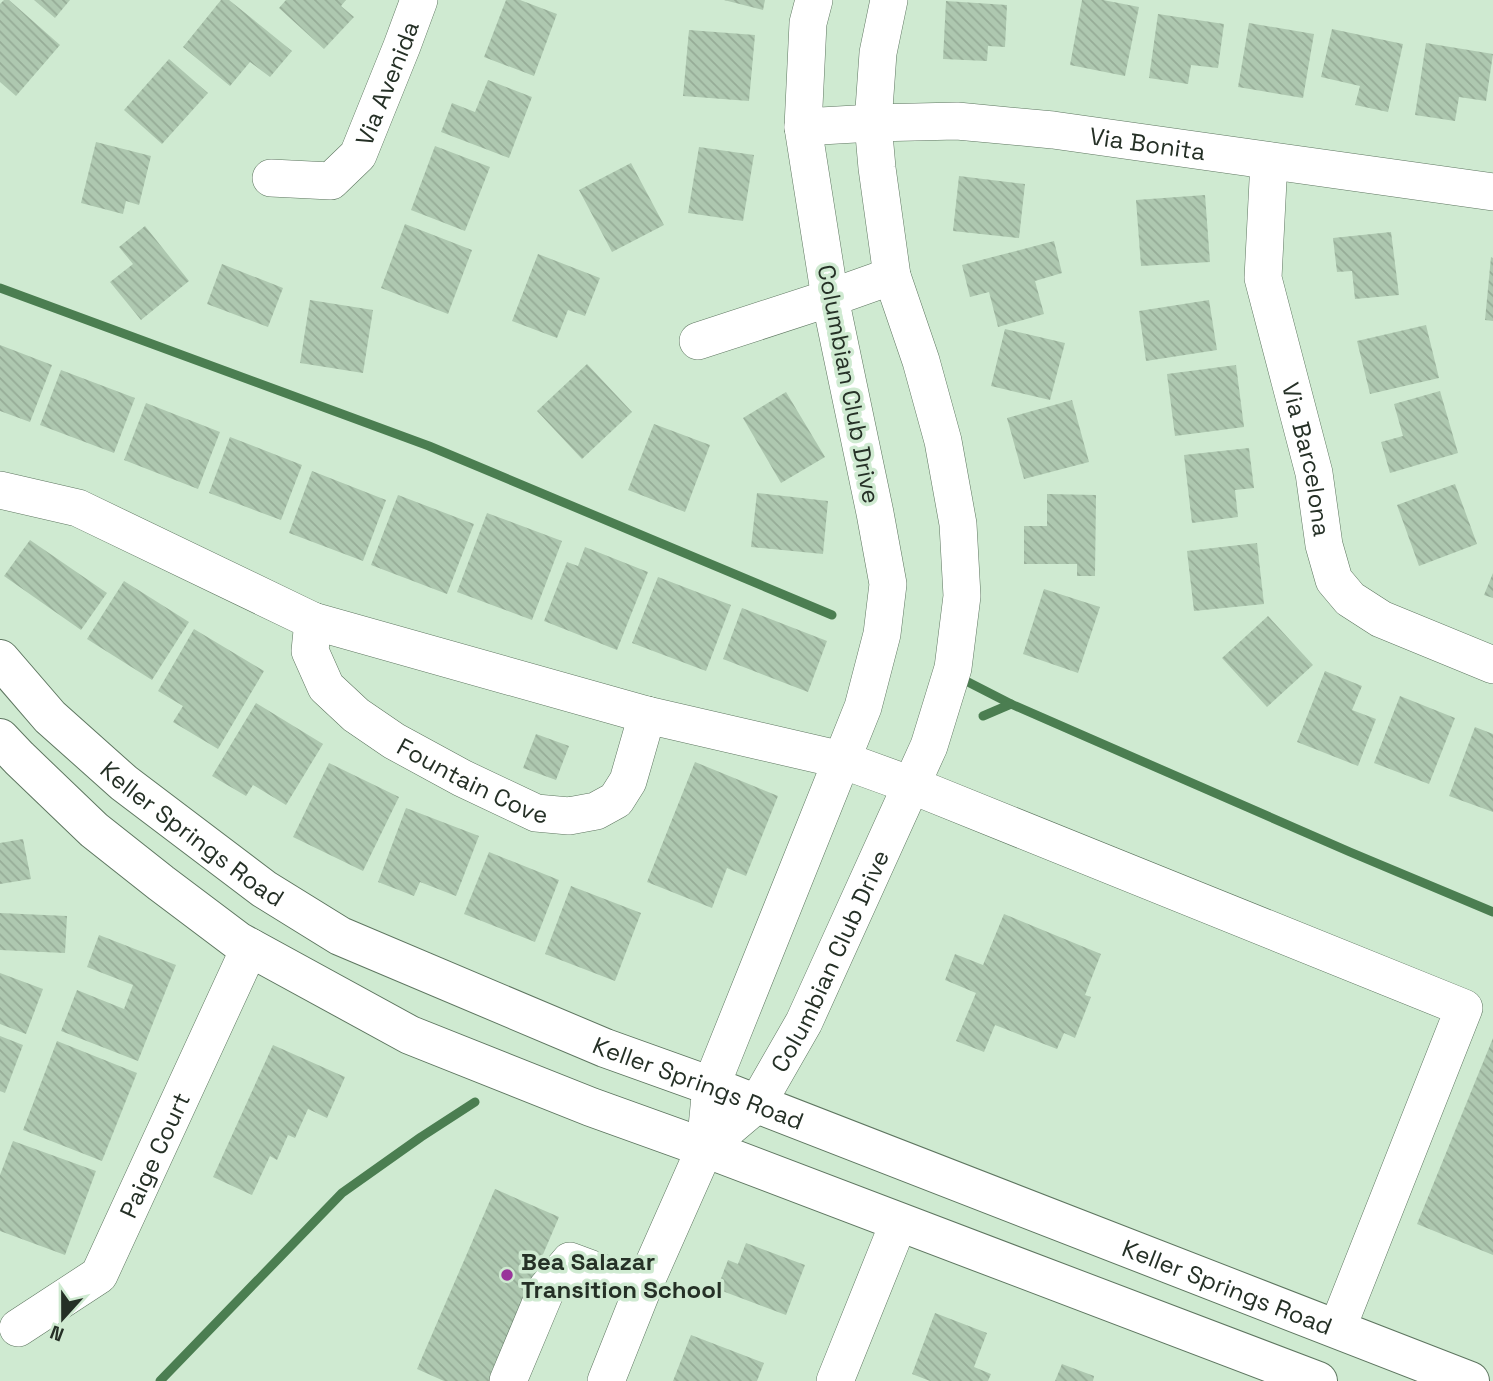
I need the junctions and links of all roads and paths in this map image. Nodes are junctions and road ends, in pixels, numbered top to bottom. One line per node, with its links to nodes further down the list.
1 (419, 0): 7 (street, Via Avenida)
2 (814, 0): 5 (street, Columbian Club Drive)
3 (888, 0): 4 (street, Columbian Club Drive)
4 (873, 123): 5 (street, Via Bonita); 6 (street, Via Bonita); 9 (street, Columbian Club Drive)
5 (803, 127): 10 (street, Columbian Club Drive)
6 (1269, 161): 8 (street, Via Bonita); 15 (street, Via Barcelona)
7 (271, 178)
8 (1493, 192)
9 (892, 275): 10 (street); 19 (street, Columbian Club Drive)
10 (830, 298): 11 (street); 18 (street, Columbian Club Drive)
11 (698, 341)
12 (0, 490): 13 (street)
13 (313, 621): 16 (street); 16 (street, Fountain Cove)
14 (0, 659): 22 (main road, Keller Springs Road)
15 (1493, 665)
16 (647, 715): 18 (street)
17 (0, 738): 20 (main road)
18 (842, 760): 19 (street); 22 (street, Columbian Club Drive)
19 (911, 785): 21 (street); 23 (street, Columbian Club Drive)
20 (250, 947): 24 (main road); 27 (street, Paige Court)
21 (1479, 1013): 28 (street)
22 (711, 1086): 23 (main road, Keller Springs Road); 24 (street, Columbian Club Drive)
23 (757, 1104): 24 (street, Columbian Club Drive); 28 (main road, Keller Springs Road)
24 (705, 1148): 25 (main road); 26 (street)
25 (900, 1222): 31 (street); 32 (main road)
26 (643, 1288): 29 (street); 30 (street)
27 (18, 1328)
28 (1337, 1329): 32 (main road); 33 (main road, Keller Springs Road)
29 (508, 1381)
30 (606, 1381)
31 (835, 1381)
32 (1317, 1381)
33 (1470, 1381)

